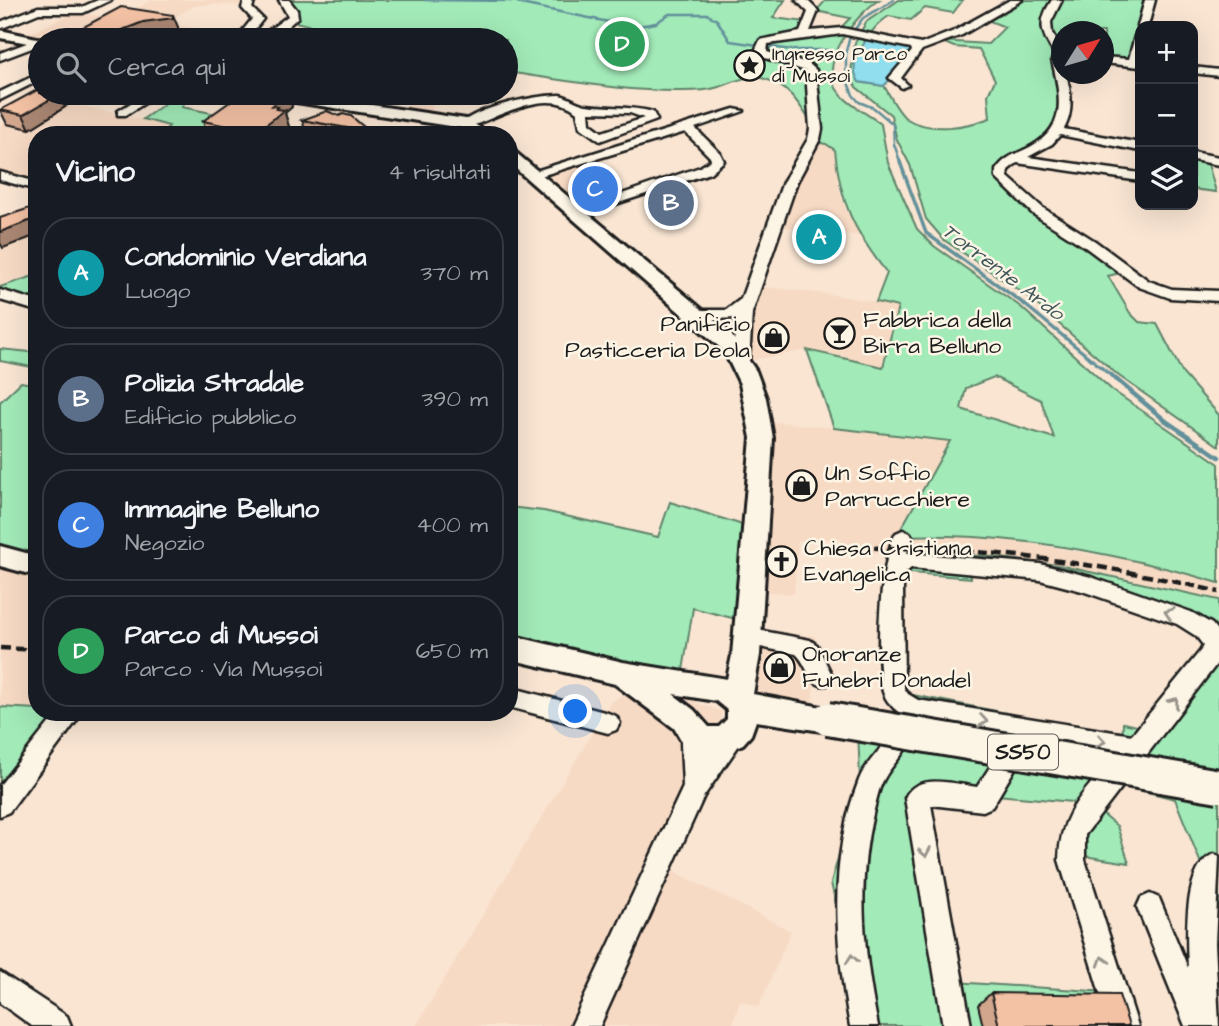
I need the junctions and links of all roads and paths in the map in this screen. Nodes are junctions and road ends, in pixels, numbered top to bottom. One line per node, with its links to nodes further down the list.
1 (50, 0): 9 (street)
2 (106, 0): 11 (street)
3 (250, 0): 12 (street)
4 (284, 0): 13 (street)
5 (801, 0): 15 (street)
6 (1017, 0): 19 (street)
7 (1057, 0): 17 (street)
8 (1150, 0): 10 (street)
9 (0, 20)
10 (1144, 21)
11 (0, 26)
12 (250, 28)
13 (278, 28)
14 (0, 34): 16 (main road)
15 (804, 34): 19 (street); 53 (street)
16 (28, 39)
17 (1051, 42)
18 (28, 46): 20 (street)
19 (916, 47): 27 (street)
20 (0, 57)
21 (1114, 61): 22 (street)
22 (1135, 64)
23 (1198, 71): 24 (street)
24 (1219, 73)
25 (28, 82): 28 (street)
26 (1062, 84): 39 (street)
27 (902, 85)
28 (0, 97)
29 (135, 105): 35 (street)
30 (342, 105): 36 (main road)
31 (518, 105): 36 (street)
32 (518, 105): 33 (street)
33 (579, 108): 33 (street)
34 (737, 111): 38 (street)
35 (122, 113)
36 (466, 124): 37 (main road)
37 (469, 126)
38 (687, 127): 45 (street); 49 (street)
39 (1057, 131): 40 (street); 42 (street)
40 (1135, 145)
41 (1198, 157): 43 (street)
42 (1012, 159): 47 (street); 51 (street)
43 (1219, 161)
44 (518, 162): 45 (main road)
45 (532, 174): 49 (main road)
46 (0, 176): 48 (street)
47 (1135, 176)
48 (28, 184)
49 (578, 212): 54 (main road)
50 (0, 295): 52 (street)
51 (1219, 296)
52 (28, 303)
53 (743, 308): 54 (street); 55 (street)
54 (709, 324): 55 (main road)
55 (741, 360): 61 (main road)
56 (903, 538): 59 (street)
57 (0, 556): 58 (main road)
58 (28, 564)
59 (894, 570): 67 (street); 72 (street, one-way to 59)
60 (518, 649): 62 (main road)
61 (746, 653): 63 (street); 65 (main road); 66 (main road)
62 (623, 674): 65 (main road); 70 (main road)
63 (822, 677)
64 (518, 699): 69 (street)
65 (728, 707): 66 (main road); 70 (main road); 70 (main road); 74 (street)
66 (786, 712): 73 (main road, SS50, bridge)
67 (926, 712): 71 (street, one-way to 71); 81 (street, one-way to 67)
68 (65, 721): 75 (street)
69 (608, 723)
70 (687, 725): 74 (street)
71 (1027, 728): 72 (street, one-way to 72); 82 (street, one-way to 82)
72 (1136, 748): 83 (street, one-way to 72)
73 (1219, 786)
74 (695, 788): 80 (street)
75 (0, 804)
76 (1214, 867): 85 (street)
77 (1150, 907): 84 (street)
78 (0, 986): 79 (street)
79 (57, 1026)
80 (584, 1026)
81 (864, 1026)
82 (957, 1026)
83 (1124, 1026)
84 (1200, 1026)
85 (1208, 1026)

